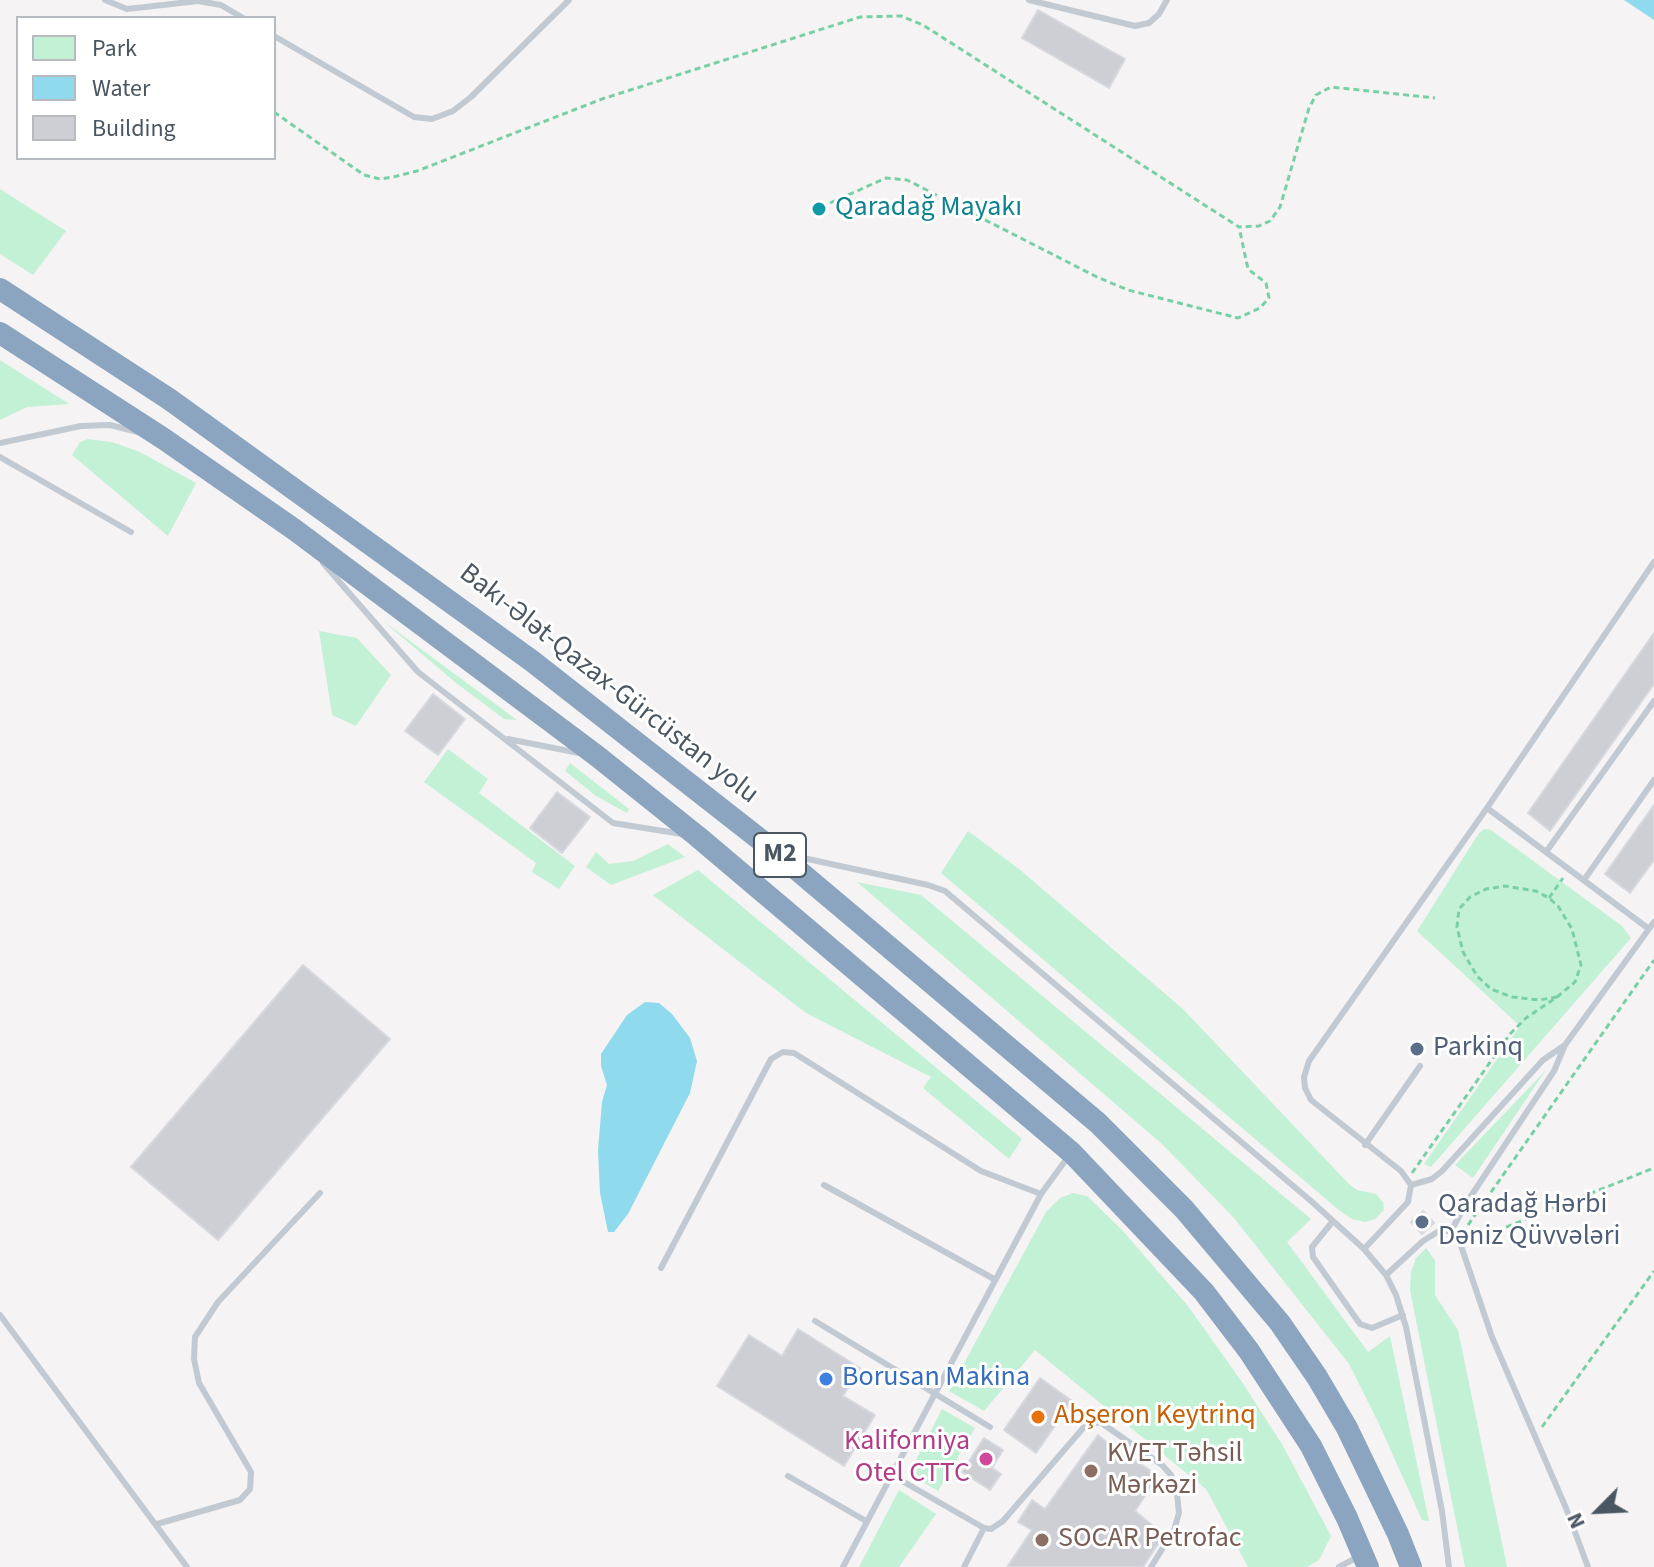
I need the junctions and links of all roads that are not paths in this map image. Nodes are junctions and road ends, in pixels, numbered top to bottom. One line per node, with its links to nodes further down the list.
1 (105, 0): 5 (lane)
2 (569, 0): 6 (lane)
3 (1029, 0): 4 (lane)
4 (1167, 0)
5 (240, 16)
6 (276, 37)
7 (0, 289): 21 (highway, Bakı-Ələt-Qazax-Gürcüstan yolu / M2)
8 (0, 333): 9 (highway, M2)
9 (164, 439): 10 (lane); 12 (highway, M2)
10 (0, 443)
11 (0, 457): 13 (lane)
12 (295, 530): 16 (lane); 17 (highway, M2)
13 (131, 532)
14 (1653, 564): 19 (lane)
15 (1654, 701): 22 (lane)
16 (504, 738): 17 (lane); 20 (lane)
17 (597, 756): 20 (highway, M2)
18 (1654, 780): 23 (lane)
19 (1487, 808): 22 (lane); 28 (lane)
20 (697, 836): 29 (highway, M2)
21 (776, 852): 34 (lane); 56 (highway, Bakı-Ələt-Qazax-Gürcüstan yolu / M2)
22 (1546, 852): 23 (lane)
23 (1584, 880): 25 (lane)
24 (1654, 922): 25 (lane)
25 (1649, 929): 26 (lane)
26 (1565, 1045): 30 (lane); 35 (lane)
27 (1420, 1066): 28 (lane)
28 (1365, 1145): 30 (lane)
29 (1072, 1153): 33 (lane); 50 (highway, M2)
30 (1410, 1182): 36 (lane)
31 (824, 1185): 39 (lane)
32 (320, 1193): 48 (lane)
33 (1041, 1194): 37 (lane); 39 (lane)
34 (1333, 1221): 36 (lane); 41 (lane)
35 (1451, 1231): 38 (lane); 58 (lane)
36 (1364, 1249): 38 (lane)
37 (661, 1268)
38 (1386, 1275): 41 (lane)
39 (994, 1279): 43 (lane)
40 (0, 1315): 48 (lane)
41 (1403, 1315): 57 (lane)
42 (815, 1321): 43 (lane)
43 (934, 1394): 44 (lane); 45 (lane)
44 (990, 1427)
45 (890, 1474): 47 (lane); 49 (lane)
46 (788, 1476): 47 (lane)
47 (866, 1521): 52 (lane)
48 (157, 1524): 51 (lane)
49 (984, 1528): 53 (lane); 54 (lane)
50 (1365, 1561): 55 (lane)
51 (187, 1567)
52 (843, 1567)
53 (964, 1567)
54 (1151, 1567)
55 (1339, 1567)
56 (1411, 1567)
57 (1449, 1567)
58 (1588, 1567)

